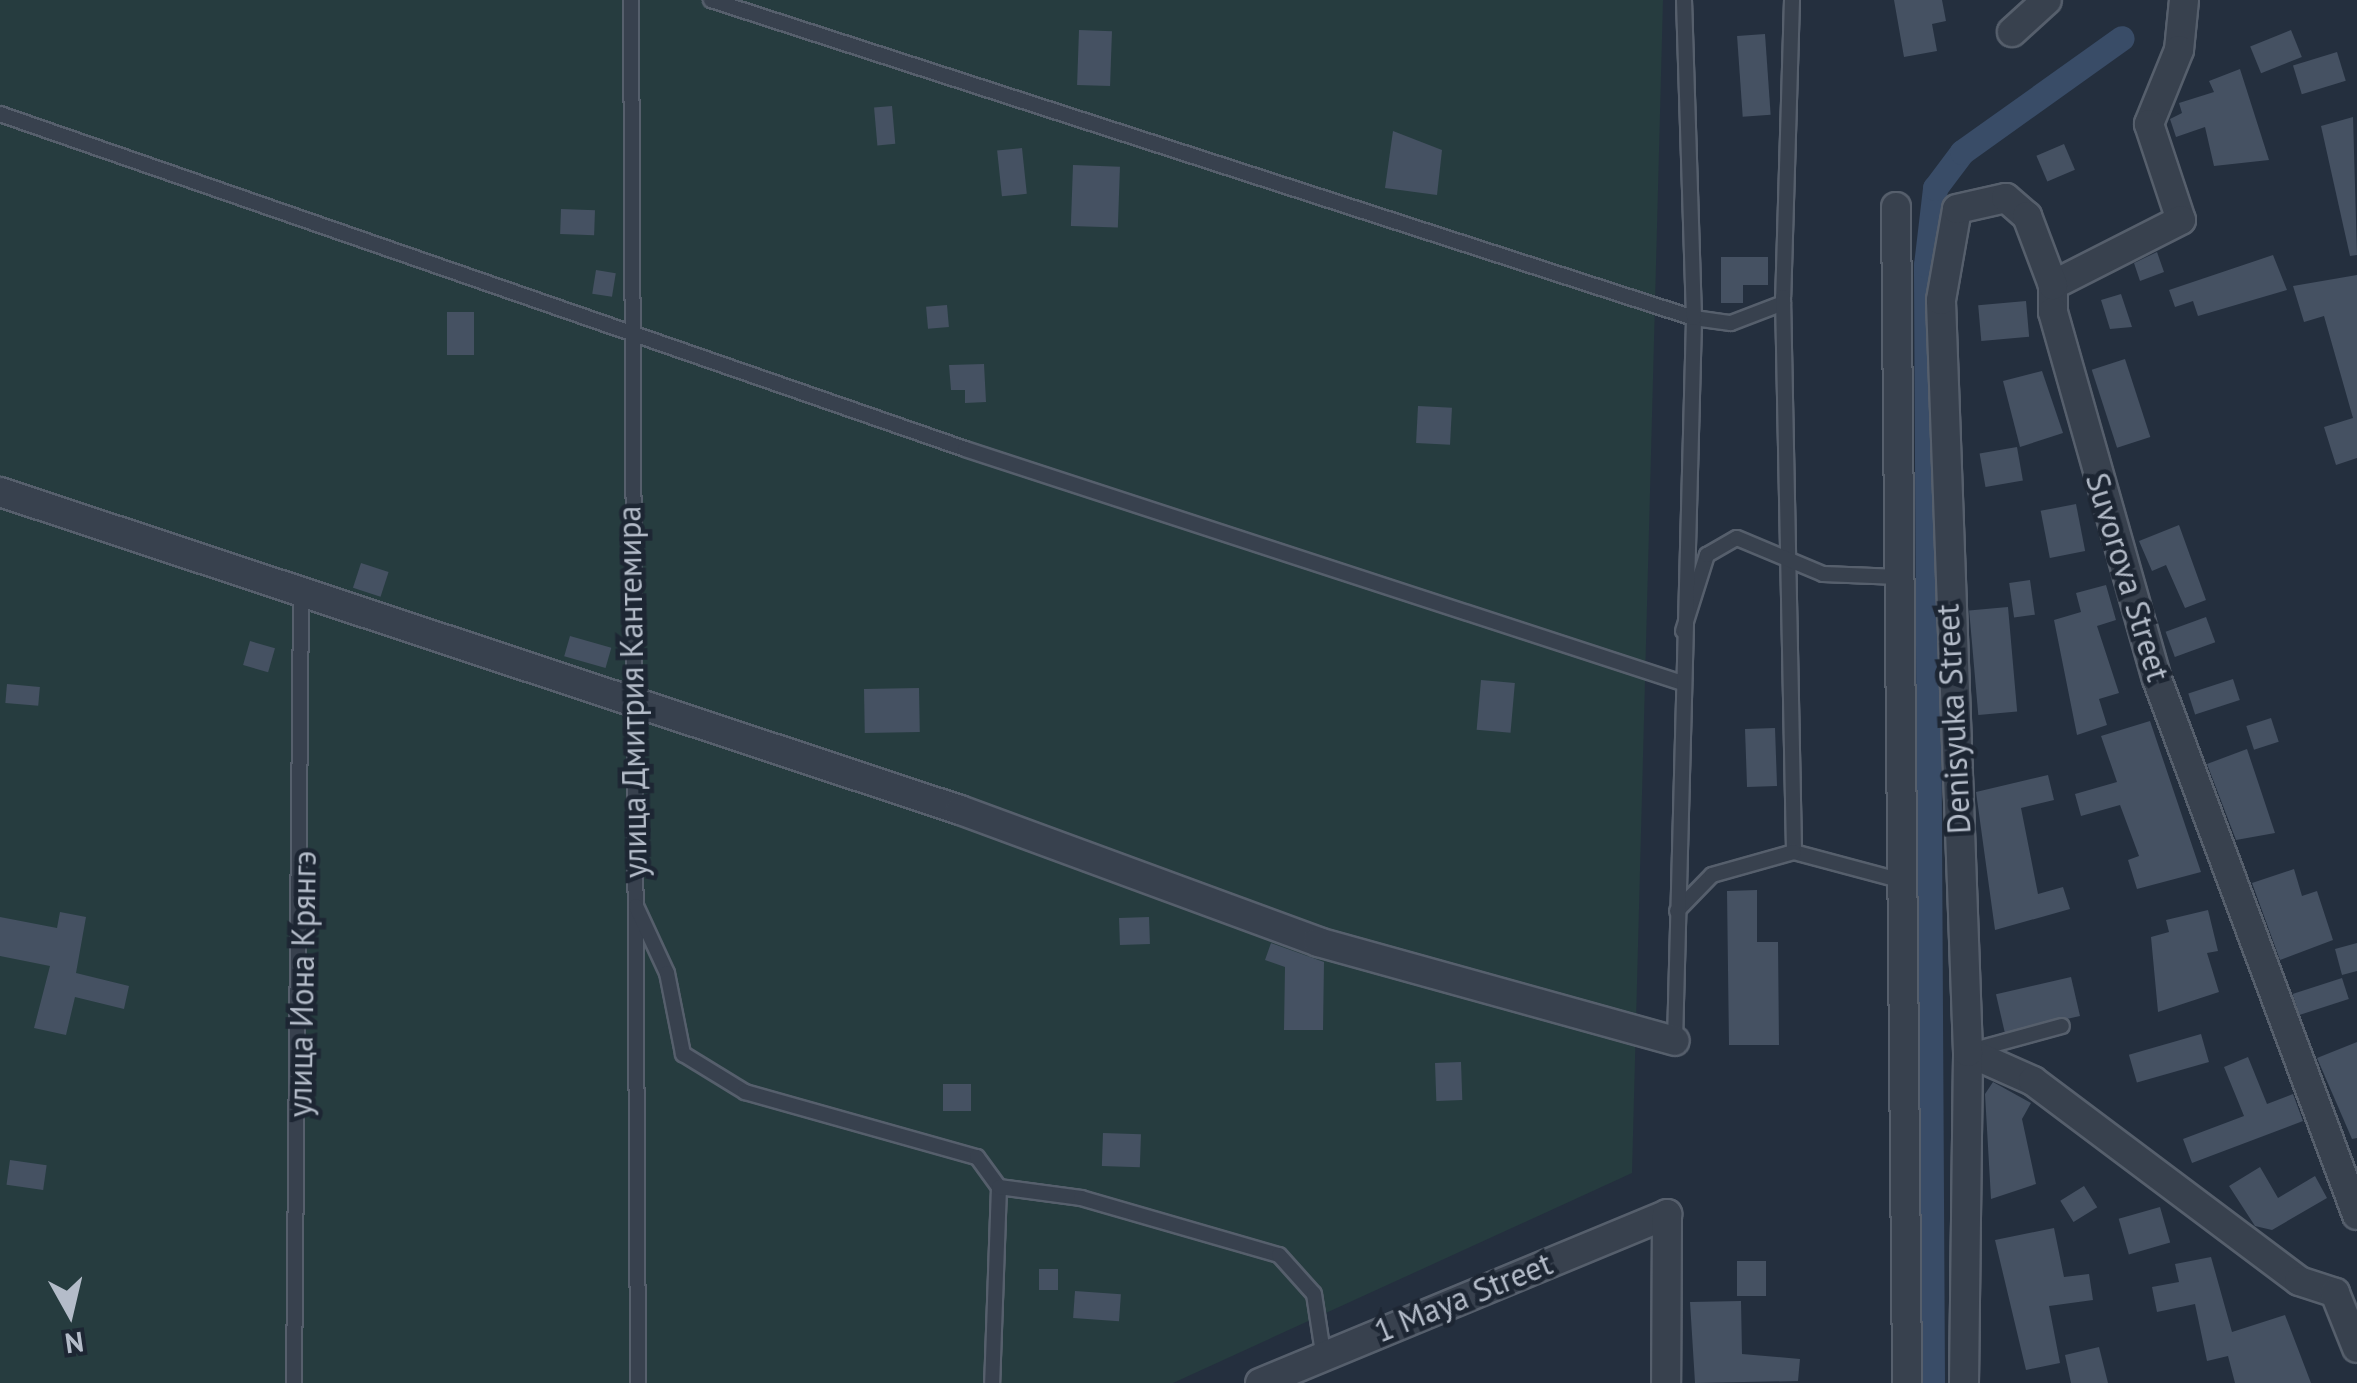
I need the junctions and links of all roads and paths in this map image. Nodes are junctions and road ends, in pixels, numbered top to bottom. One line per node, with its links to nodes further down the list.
1 (631, 0): 13 (lane, улица Дмитрия Кантемира)
2 (711, 0): 12 (lane)
3 (1684, 0): 12 (lane)
4 (1792, 0): 11 (lane)
5 (2047, 0): 7 (street)
6 (2184, 0): 10 (street)
7 (2012, 32)
8 (0, 114): 13 (lane)
9 (1896, 207): 16 (street)
10 (2053, 285): 27 (street, Denisyuka Street); 29 (street, Suvorova Street)
11 (1783, 303): 12 (lane); 15 (lane)
12 (1694, 318): 18 (lane)
13 (630, 333): 19 (lane); 20 (lane, улица Дмитрия Кантемира)
14 (0, 492): 17 (street)
15 (1788, 554): 16 (lane); 18 (lane); 21 (lane)
16 (1899, 577): 22 (street)
17 (301, 586): 20 (street); 33 (lane, улица Иона Крянгэ)
18 (1679, 641): 19 (lane)
19 (1679, 682): 24 (lane)
20 (632, 704): 23 (lane, улица Дмитрия Кантемира); 26 (street)
21 (1794, 852): 22 (lane); 24 (lane)
22 (1902, 881): 39 (street)
23 (634, 901): 28 (lane); 34 (lane, улица Дмитрия Кантемира)
24 (1676, 911): 26 (lane)
25 (2062, 1026): 27 (lane)
26 (1675, 1041)
27 (1968, 1052): 30 (street); 40 (street, Denisyuka Street)
28 (999, 1186): 32 (lane); 35 (lane)
29 (2357, 1215)
30 (2346, 1285): 31 (street)
31 (2357, 1348)
32 (1323, 1353): 36 (street, 1 Maya Street); 37 (street); 38 (street, 1 Maya Street)
33 (294, 1383)
34 (638, 1383)
35 (992, 1383)
36 (1260, 1383)
37 (1323, 1383)
38 (1666, 1383)
39 (1907, 1383)
40 (1964, 1383)

